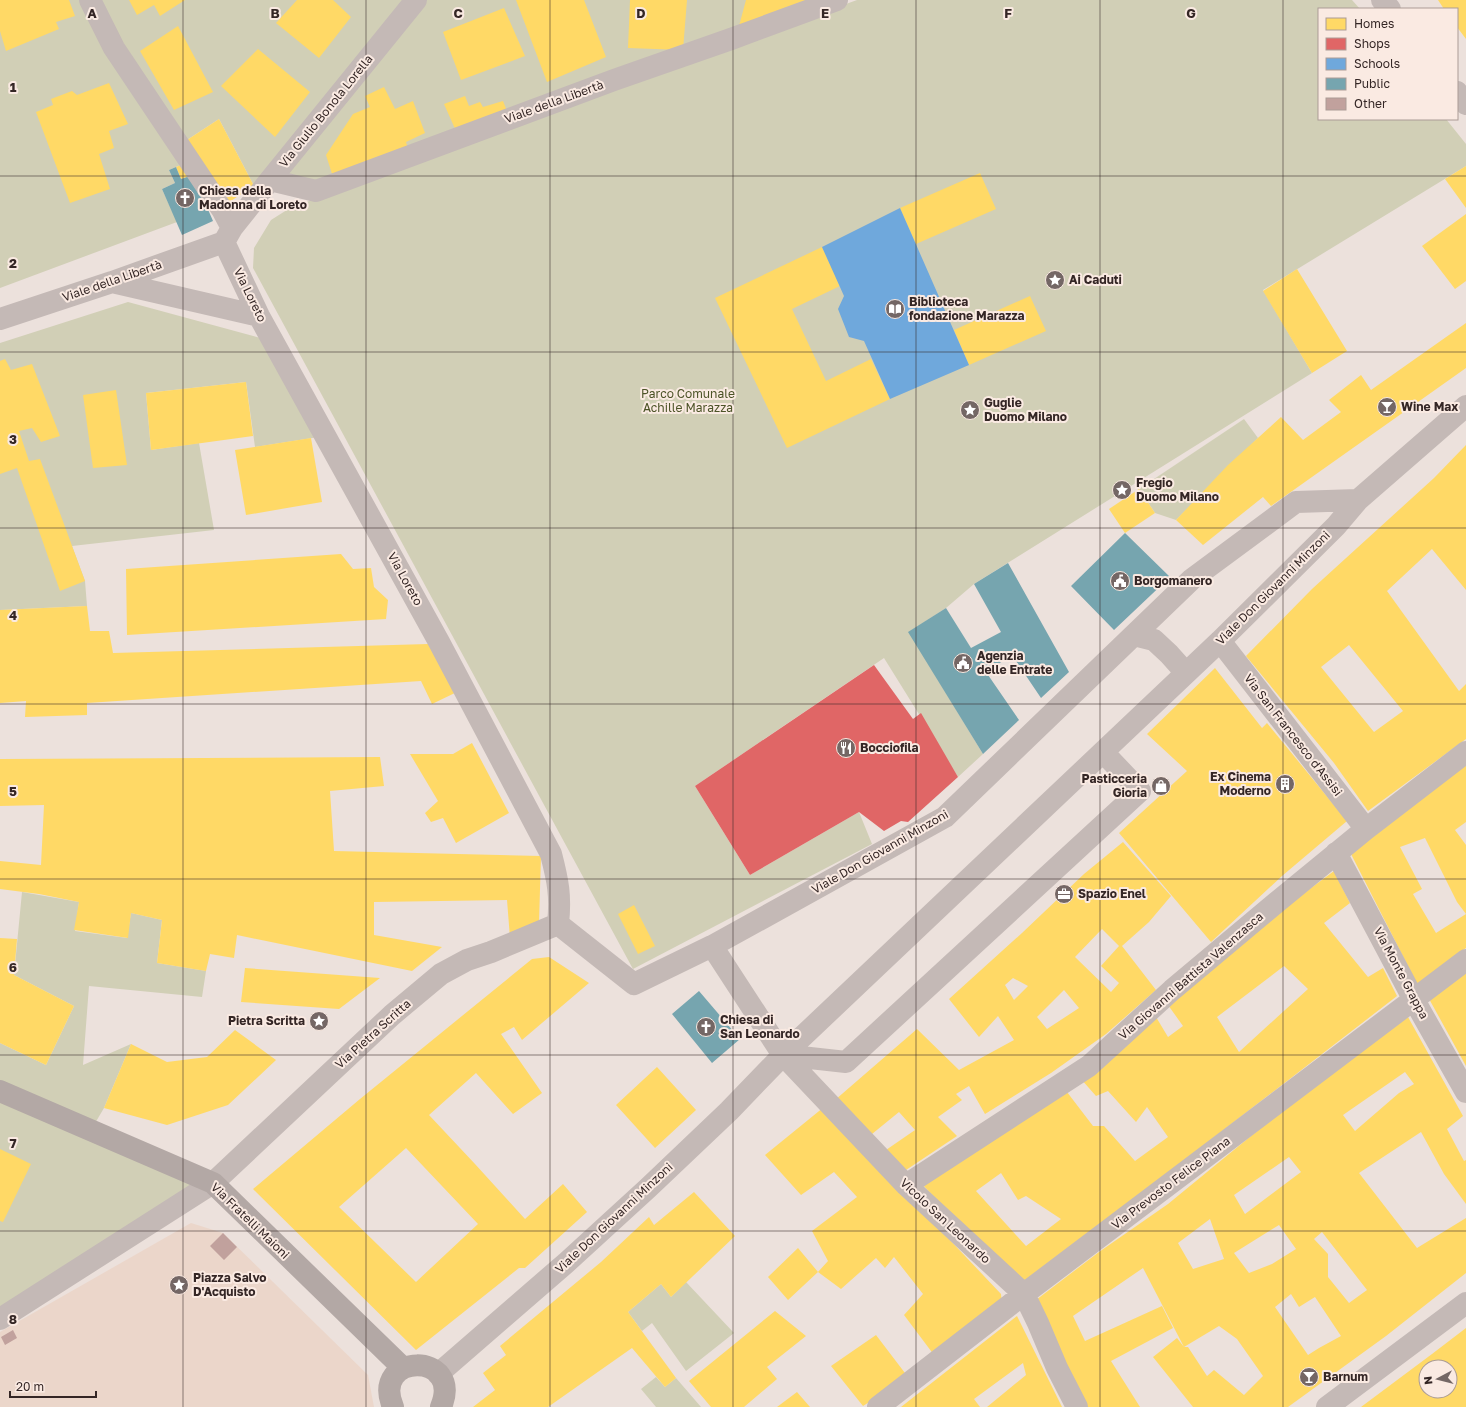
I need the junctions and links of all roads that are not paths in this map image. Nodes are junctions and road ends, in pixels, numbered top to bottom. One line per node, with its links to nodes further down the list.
1 (90, 0): 9 (street, Via Loreto)
2 (416, 0): 8 (street, Via Giulio Bonola Lorella)
3 (837, 0): 8 (street, Viale della Libertà)
4 (1382, 0): 5 (street)
5 (1389, 8)
6 (1458, 93): 7 (street)
7 (1466, 104)
8 (270, 180): 9 (street, Via Giulio Bonola Lorella)
9 (228, 235): 10 (street, Viale della Libertà); 11 (street, Via Loreto)
10 (112, 282): 11 (street); 12 (street, Viale della Libertà)
11 (259, 316): 22 (street, Via Loreto)
12 (0, 319)
13 (1465, 407): 14 (street, Viale Don Giovanni Minzoni)
14 (1358, 500): 15 (street, Viale Don Giovanni Minzoni); 16 (street, Viale Don Giovanni Minzoni)
15 (1134, 634): 17 (street); 23 (street, Viale Don Giovanni Minzoni)
16 (1220, 641): 17 (street, Viale Don Giovanni Minzoni); 20 (street, Via San Francesco d'Assisi)
17 (1186, 673): 18 (street, Viale Don Giovanni Minzoni)
18 (1103, 752): 26 (street, Viale Don Giovanni Minzoni); 26 (street)
19 (1466, 752): 20 (street, Via Giovanni Battista Valenzasca)
20 (1366, 829): 21 (street, Via Giovanni Battista Valenzasca)
21 (1336, 853): 25 (street, Via Monte Grappa); 30 (street, Via Giovanni Battista Valenzasca)
22 (558, 924): 23 (street, Viale Don Giovanni Minzoni); 29 (street, Via Pietra Scritta)
23 (712, 946): 26 (street, Vicolo San Leonardo)
24 (1466, 960): 25 (street, Via Prevosto Felice Piana)
25 (1414, 1000): 28 (street, Via Monte Grappa); 31 (street, Via Prevosto Felice Piana)
26 (783, 1055): 30 (street, Vicolo San Leonardo); 35 (street, Viale Don Giovanni Minzoni)
27 (0, 1091): 29 (main road, Via Fratelli Maioni)
28 (1466, 1092)
29 (213, 1183): 33 (street, Via Pietra Scritta); 34 (main road, Via Fratelli Maioni)
30 (906, 1185): 31 (street, Vicolo San Leonardo)
31 (1024, 1294): 38 (street, Via Prevosto Felice Piana); 39 (street, Vicolo San Leonardo)
32 (1466, 1304): 40 (street)
33 (0, 1319)
34 (403, 1368): 35 (main road); 36 (main road)
35 (438, 1374): 37 (main road)
36 (393, 1407)
37 (441, 1407)
38 (878, 1407)
39 (1077, 1407)
40 (1327, 1407)

